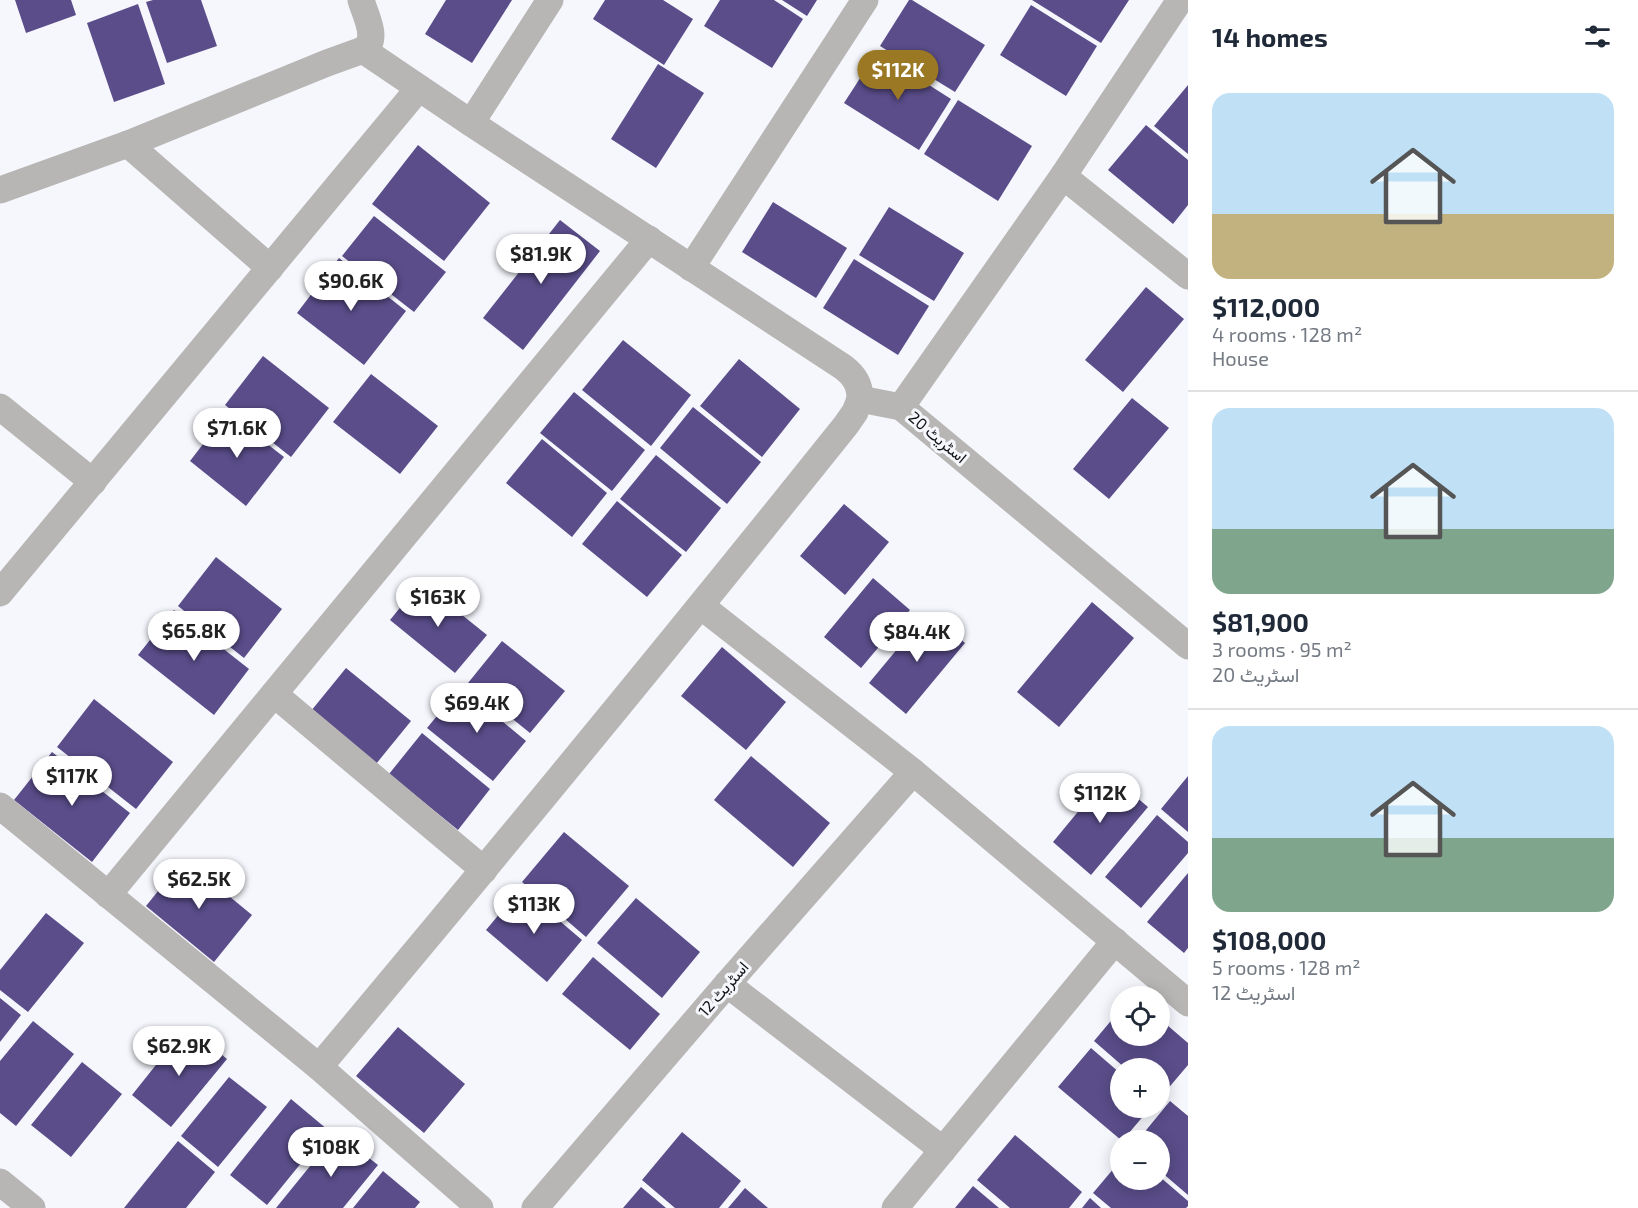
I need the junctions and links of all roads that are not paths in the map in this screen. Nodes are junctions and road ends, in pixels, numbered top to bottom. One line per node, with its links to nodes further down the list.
1 (360, 0): 5 (street)
2 (550, 0): 7 (street)
3 (865, 0): 13 (street)
4 (1180, 0): 9 (street)
5 (363, 50): 6 (street); 8 (street)
6 (419, 88): 7 (street); 12 (street)
7 (471, 123): 11 (street)
8 (128, 144): 10 (street); 12 (street)
9 (1064, 176): 14 (street); 17 (street)
10 (0, 190)
11 (649, 239): 13 (street); 22 (street)
12 (270, 268): 18 (street)
13 (691, 268): 15 (street)
14 (1188, 276)
15 (860, 399): 17 (street, اسٹریٹ 20); 20 (street)
16 (0, 407): 18 (street)
17 (901, 407): 21 (street, اسٹریٹ 20)
18 (93, 482): 19 (street)
19 (0, 593)
20 (701, 606): 23 (street); 25 (street)
21 (1188, 646)
22 (274, 694): 25 (street); 26 (street)
23 (913, 772): 27 (street); 28 (street, اسٹریٹ 12)
24 (0, 806): 26 (street)
25 (484, 870): 30 (street)
26 (108, 895): 30 (street)
27 (1115, 941): 29 (street); 31 (street)
28 (727, 984): 31 (street); 35 (street, اسٹریٹ 12)
29 (1188, 1003)
30 (319, 1066): 34 (street)
31 (943, 1150): 36 (street)
32 (0, 1182): 33 (street)
33 (32, 1208)
34 (480, 1208)
35 (535, 1208)
36 (895, 1208)

